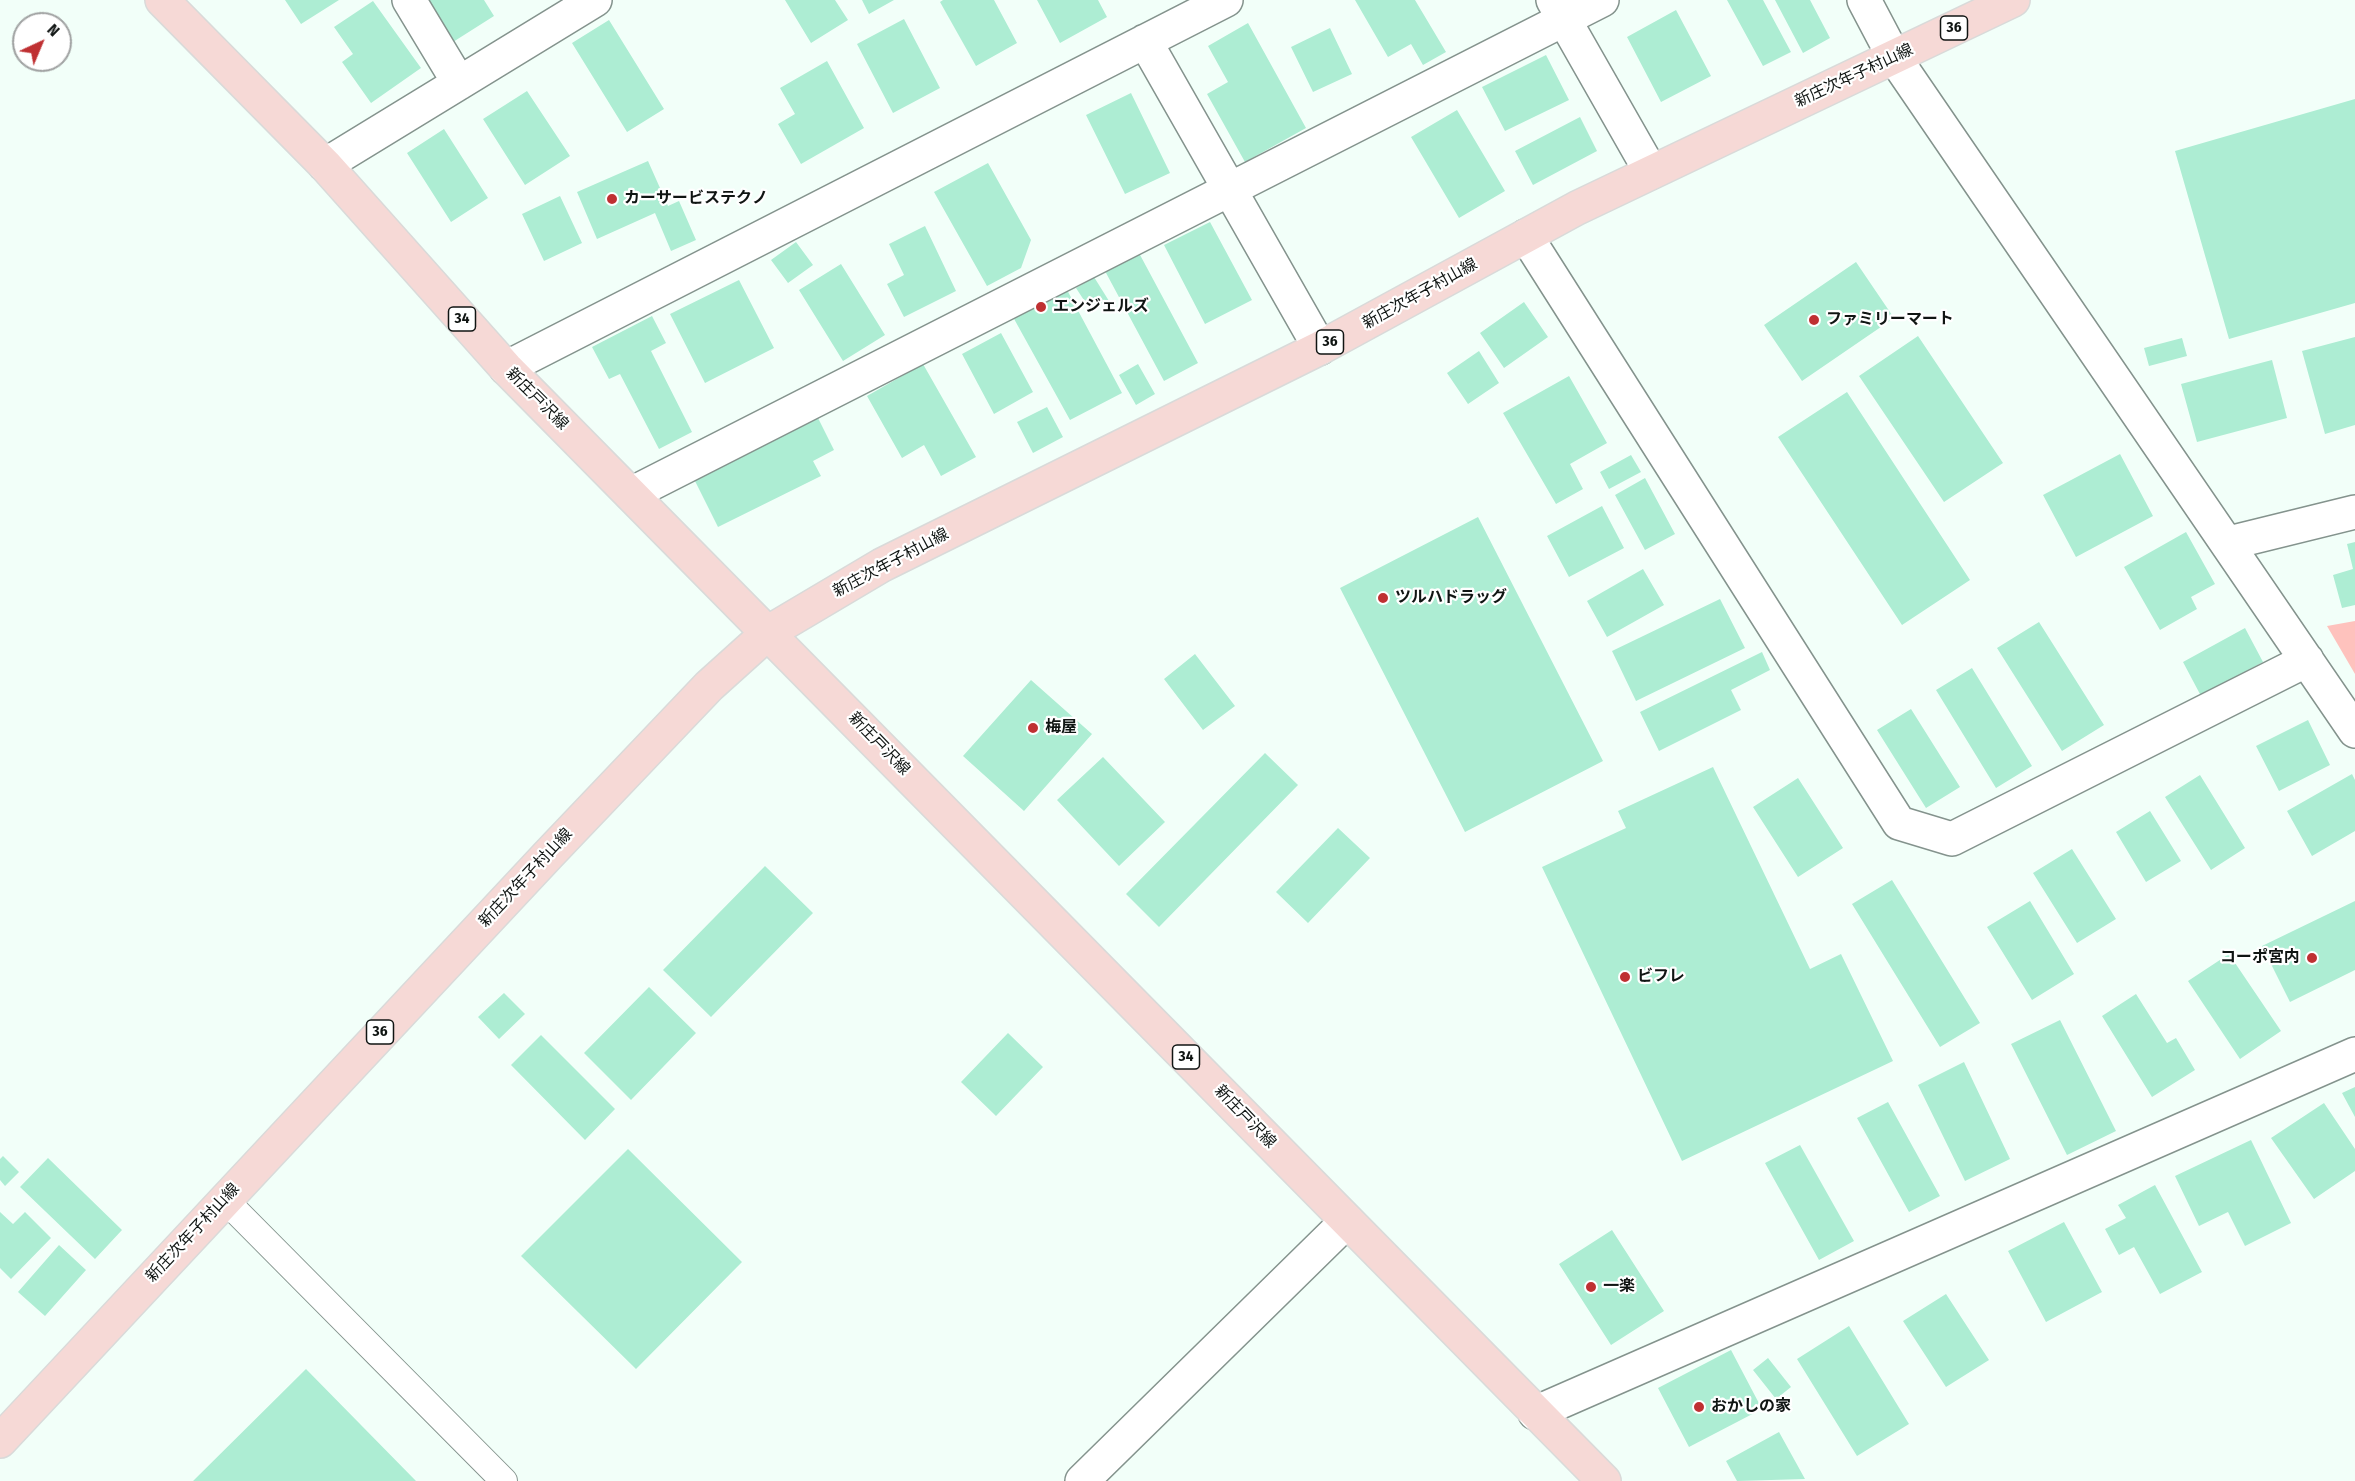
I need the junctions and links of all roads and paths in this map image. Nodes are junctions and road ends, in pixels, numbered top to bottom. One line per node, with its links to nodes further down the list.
1 (162, 0): 12 (main road, 新庄戸沢線 / 34)
2 (409, 0): 11 (street)
3 (595, 0): 11 (street)
4 (1226, 0): 9 (street)
5 (1602, 0): 8 (street)
6 (1864, 0): 10 (street)
7 (2013, 0): 10 (main road, 新庄次年子村山線 / 36)
8 (1559, 10): 13 (street); 14 (street)
9 (1145, 41): 14 (street); 17 (street)
10 (1894, 57): 13 (main road, 新庄次年子村山線 / 36); 20 (street)
11 (459, 83): 12 (street)
12 (325, 165): 17 (main road, 新庄戸沢線 / 34)
13 (1651, 172): 15 (main road, 新庄次年子村山線 / 36)
14 (1230, 188): 16 (street); 18 (street)
15 (1526, 236): 16 (main road, 新庄次年子村山線 / 36); 22 (street)
16 (1320, 348): 21 (main road, 新庄次年子村山線 / 36)
17 (506, 368): 18 (main road, 新庄戸沢線 / 34)
18 (631, 494): 21 (main road, 新庄戸沢線 / 34)
19 (2355, 512): 20 (street)
20 (2229, 543): 22 (street)
21 (769, 632): 25 (main road, 新庄次年子村山線 / 36); 26 (main road, 新庄戸沢線 / 34)
22 (2307, 660): 23 (street)
23 (2352, 720)
24 (2355, 1054): 27 (street)
25 (224, 1199): 28 (main road, 新庄次年子村山線 / 36); 29 (lane)
26 (1347, 1221): 27 (main road, 新庄戸沢線 / 34); 30 (street)
27 (1535, 1413): 31 (main road, 新庄戸沢線 / 34)
28 (0, 1441)
29 (504, 1481)
30 (1082, 1481)
31 (1604, 1481)

